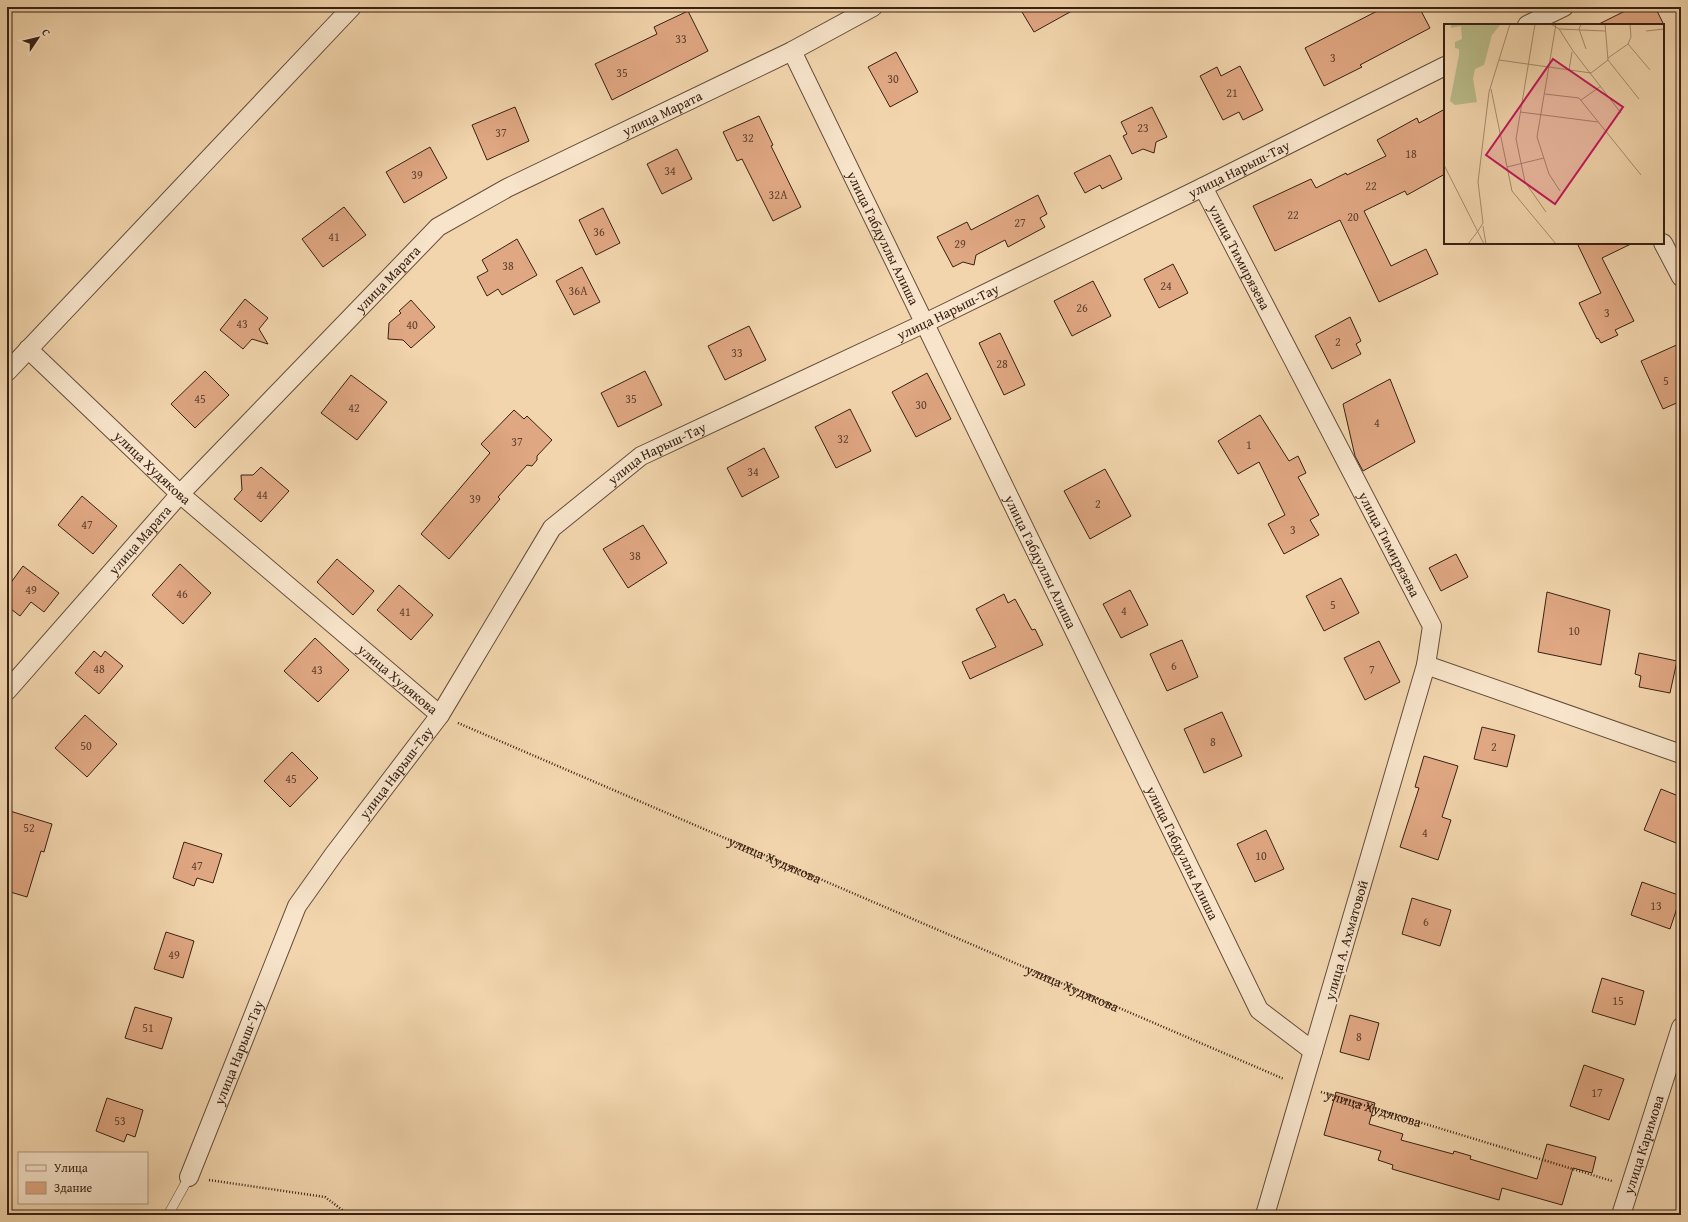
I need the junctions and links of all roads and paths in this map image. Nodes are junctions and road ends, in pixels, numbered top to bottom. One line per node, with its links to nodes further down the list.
1 (352, 7): 13 (street)
2 (873, 7): 4 (street, улица Марата)
3 (1564, 7): 5 (street)
4 (850, 12): 7 (street, улица Марата)
5 (1544, 16): 6 (street)
6 (1529, 24)
7 (792, 51): 12 (street, улица Габдуллы Алиша); 15 (street, улица Марата)
8 (1444, 67): 9 (street, улица Нарыш-Тау)
9 (1204, 187): 12 (street, улица Нарыш-Тау); 16 (street, улица Тимирязева)
10 (1664, 244): 11 (street)
11 (1681, 277)
12 (925, 323): 18 (street, улица Нарыш-Тау); 21 (street, улица Габдуллы Алиша)
13 (28, 349): 14 (street); 15 (street, улица Худякова)
14 (7, 372)
15 (180, 494): 17 (street, улица Марата); 18 (street, улица Худякова)
16 (1426, 666): 19 (street); 21 (street, улица А. Ахматовой)
17 (7, 691)
18 (440, 715): 22 (path, улица Худякова); 23 (street, улица Нарыш-Тау)
19 (1681, 754)
20 (1681, 1027): 24 (street, улица Каримова)
21 (1313, 1051): 22 (street, улица А. Ахматовой)
22 (1303, 1087): 24 (path, улица Худякова); 27 (street, улица А. Ахматовой)
23 (189, 1177): 25 (lane); 26 (path)
24 (1630, 1186): 28 (street, улица Каримова)
25 (168, 1215)
26 (349, 1215)
27 (1265, 1215)
28 (1621, 1215)

